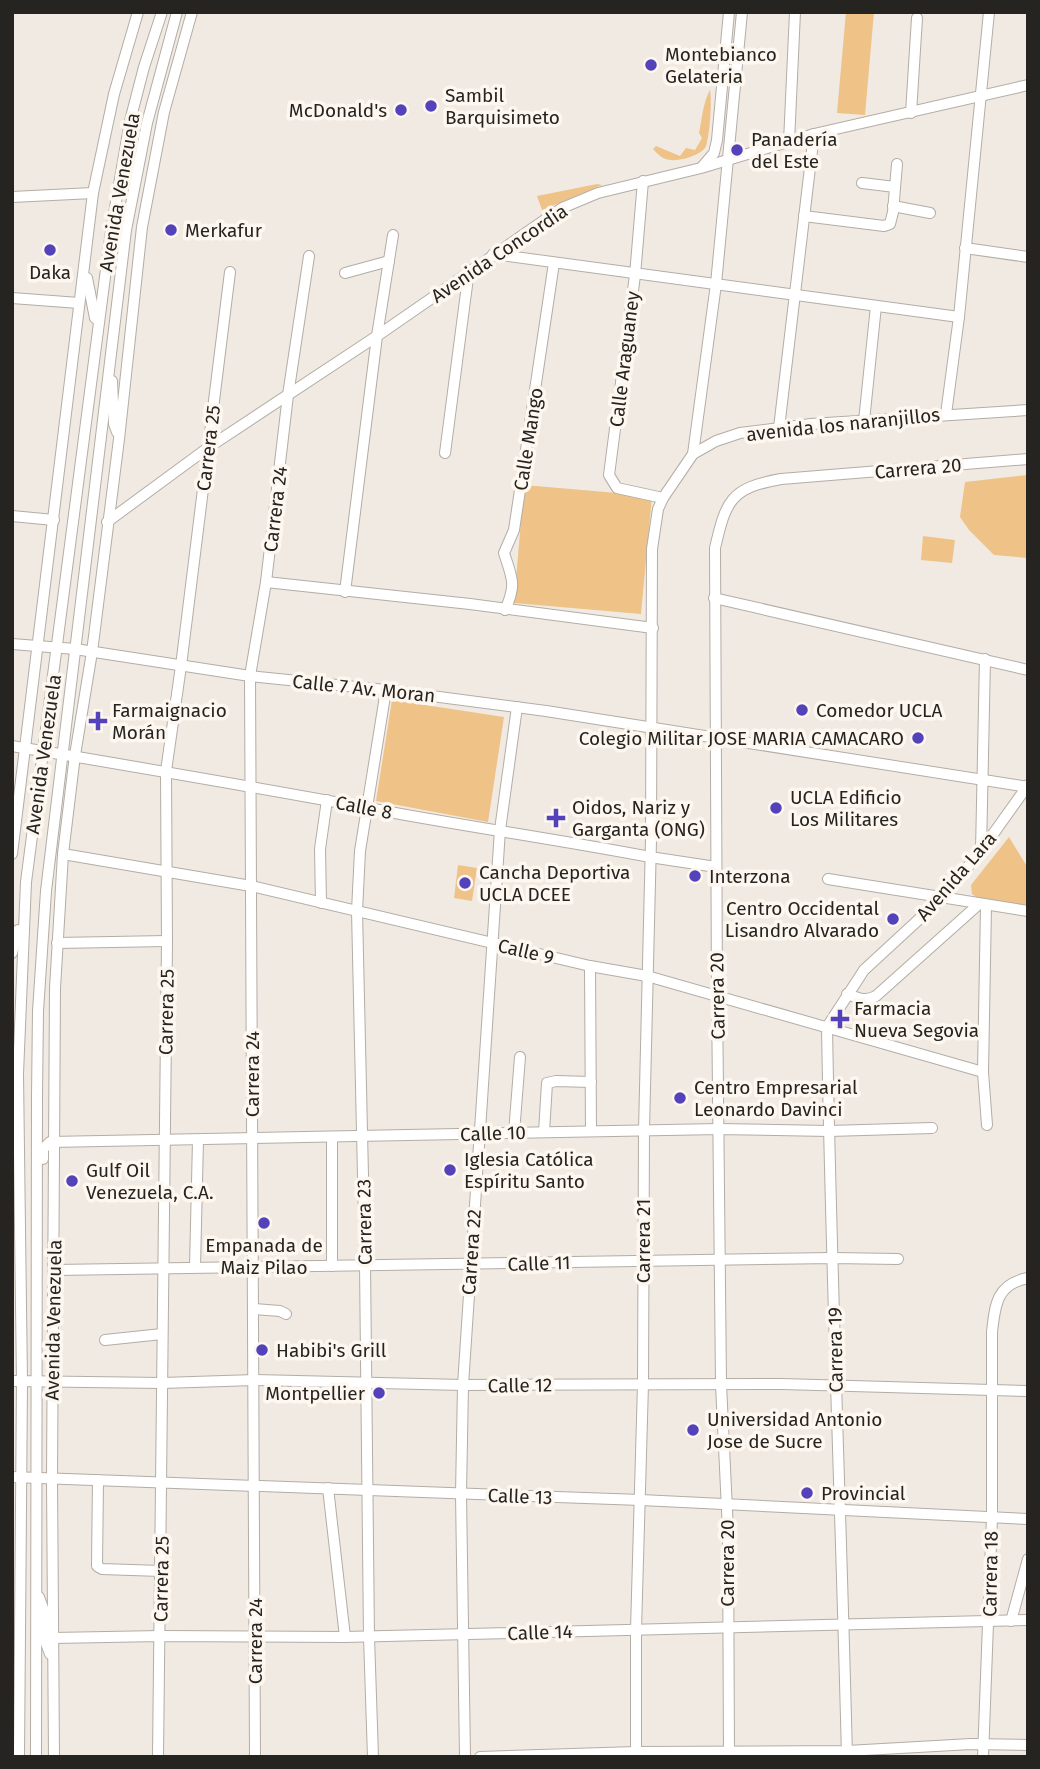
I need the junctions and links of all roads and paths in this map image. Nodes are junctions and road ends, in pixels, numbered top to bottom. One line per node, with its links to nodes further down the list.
1 (162, 12): 46 (street, Avenida Venezuela)
2 (177, 12): 47 (street, Avenida Venezuela)
3 (192, 12): 53 (street, Avenida Venezuela)
4 (729, 12): 14 (street)
5 (741, 12): 16 (street)
6 (795, 12): 15 (street)
7 (989, 12): 11 (street)
8 (138, 15): 22 (street, Avenida Venezuela)
9 (917, 18): 12 (street)
10 (1028, 85): 11 (street, Avenida Concordia)
11 (982, 96): 12 (street, Avenida Concordia); 28 (street)
12 (911, 113): 13 (street, Avenida Concordia)
13 (814, 134): 15 (street, Avenida Concordia); 26 (street)
14 (717, 140): 16 (street); 18 (street)
15 (789, 142): 16 (street, Avenida Concordia)
16 (727, 161): 18 (street, Avenida Concordia); 39 (street)
17 (897, 164): 21 (street)
18 (701, 168): 19 (street, Avenida Concordia)
19 (643, 181): 29 (street, Avenida Concordia); 38 (street, Calle Araguaney)
20 (862, 183): 21 (street)
21 (895, 187): 24 (street)
22 (93, 193): 23 (street); 32 (street, Avenida Venezuela)
23 (12, 197)
24 (893, 206): 25 (street); 26 (street)
25 (930, 213)
26 (804, 216): 40 (street)
27 (393, 235): 33 (street)
28 (965, 248): 31 (street); 44 (street)
29 (493, 254): 34 (street); 35 (street, Avenida Concordia)
30 (309, 256): 48 (street, Carrera 24)
31 (1028, 257)
32 (85, 260): 42 (street, Avenida Venezuela); 46 (street)
33 (389, 261): 37 (street); 45 (street)
34 (554, 263): 38 (street); 65 (street, Calle Mango)
35 (469, 270): 45 (street, Avenida Concordia); 55 (street)
36 (230, 272): 54 (street, Carrera 25)
37 (345, 273)
38 (635, 275): 39 (street); 58 (street, Calle Araguaney)
39 (716, 285): 40 (street); 56 (street)
40 (795, 297): 43 (street); 52 (street)
41 (12, 299): 42 (street)
42 (79, 303): 60 (street, Avenida Venezuela)
43 (876, 306): 44 (street); 51 (street)
44 (959, 317): 50 (street)
45 (377, 336): 48 (street, Avenida Concordia); 63 (street)
46 (96, 341): 69 (street, Avenida Venezuela)
47 (110, 356): 53 (street); 70 (street, Avenida Venezuela)
48 (289, 395): 54 (street, Avenida Concordia); 62 (street, Carrera 24)
49 (1028, 409): 50 (street, avenida los naranjillos)
50 (946, 414): 51 (street, avenida los naranjillos)
51 (863, 421): 52 (street, avenida los naranjillos)
52 (779, 428): 56 (street, avenida los naranjillos)
53 (119, 439): 61 (street, Avenida Venezuela)
54 (209, 447): 61 (street, Avenida Concordia); 73 (street, Carrera 25)
55 (444, 453)
56 (693, 454): 58 (street, avenida los naranjillos)
57 (1028, 459): 64 (street, Carrera 20)
58 (663, 498): 66 (street, avenida los naranjillos)
59 (12, 516): 60 (street)
60 (54, 520): 68 (street, Avenida Venezuela)
61 (107, 522): 71 (street, Avenida Venezuela)
62 (266, 582): 63 (street); 75 (street, Carrera 24)
63 (345, 592): 65 (street)
64 (715, 598): 72 (street); 79 (street, Carrera 20)
65 (505, 610): 66 (street)
66 (653, 628): 78 (street, avenida los naranjillos)
67 (12, 644): 68 (street, Calle 7 Av. Moran)
68 (38, 646): 69 (street, Calle 7 Av. Moran); 81 (street, Avenida Venezuela)
69 (58, 649): 70 (street, Calle 7 Av. Moran); 82 (street, Avenida Venezuela)
70 (75, 649): 71 (street, Calle 7 Av. Moran); 83 (street, Avenida Venezuela)
71 (92, 652): 73 (street, Calle 7 Av. Moran); 84 (street, Avenida Venezuela)
72 (985, 659): 74 (street); 86 (street)
73 (181, 666): 75 (street, Calle 7 Av. Moran); 85 (street, Carrera 25)
74 (1028, 670)
75 (250, 676): 76 (street, Calle 7 Av. Moran); 87 (street, Carrera 24)
76 (386, 690): 77 (street, Calle 7 Av. Moran); 90 (street, Carrera 23)
77 (517, 707): 78 (street, Calle 7 Av. Moran); 91 (street, Carrera 22)
78 (651, 726): 79 (street, Calle 7 Av. Moran); 96 (street, Carrera 21)
79 (715, 736): 86 (street, Calle 7 Av. Moran); 97 (street, Carrera 20)
80 (12, 746): 81 (street, Calle 8)
81 (24, 748): 82 (street, Calle 8); 92 (street, Avenida Venezuela)
82 (43, 753): 83 (street, Calle 8); 104 (street, Avenida Venezuela)
83 (61, 754): 84 (street, Calle 8); 134 (street, Avenida Venezuela)
84 (75, 755): 85 (street, Calle 8); 95 (street, Avenida Venezuela)
85 (166, 771): 87 (street, Calle 8); 98 (street, Carrera 25)
86 (982, 779): 88 (street, Calle 7 Av. Moran); 93 (street)
87 (250, 785): 89 (street, Calle 8); 100 (street, Carrera 24)
88 (1027, 787): 93 (street, Avenida Lara)
89 (327, 800): 90 (street, Calle 8); 102 (street)
90 (367, 808): 91 (street, Calle 8); 105 (street, Carrera 23)
91 (500, 830): 96 (street, Calle 8); 109 (street, Carrera 22)
92 (13, 840): 94 (street, Avenida Venezuela)
93 (981, 851): 101 (street, Avenida Lara)
94 (12, 854)
95 (63, 854): 98 (street, Calle 9); 108 (street, Avenida Venezuela)
96 (650, 858): 97 (street, Calle 8); 112 (street, Carrera 21)
97 (716, 867): 114 (street, Carrera 20)
98 (165, 872): 100 (street, Calle 9); 107 (street, Carrera 25)
99 (828, 879): 101 (street)
100 (251, 886): 102 (street, Calle 9); 130 (street, Carrera 24)
101 (941, 899): 103 (street); 113 (street, Avenida Lara)
102 (321, 902): 105 (street, Calle 9)
103 (982, 905): 106 (street); 113 (street); 117 (street)
104 (24, 906): 110 (street); 154 (street, Avenida Venezuela)
105 (356, 911): 109 (street, Calle 9); 128 (street, Carrera 23)
106 (1028, 912)
107 (167, 941): 108 (street); 131 (street, Carrera 25)
108 (57, 943): 133 (street, Avenida Venezuela)
109 (493, 943): 111 (street, Calle 9); 127 (street, Carrera 22)
110 (12, 953)
111 (590, 966): 112 (street, Calle 9); 118 (street)
112 (647, 976): 114 (street, Calle 9); 122 (street, Carrera 21)
113 (847, 994): 115 (street, Avenida Lara)
114 (717, 995): 115 (street, Calle 9); 121 (street, Carrera 20)
115 (827, 1027): 117 (street, Calle 9); 124 (street, Carrera 19)
116 (520, 1057): 126 (street)
117 (983, 1072): 119 (street)
118 (591, 1082): 123 (street); 125 (street)
119 (987, 1125)
120 (932, 1128): 124 (street, Calle 10)
121 (719, 1129): 122 (street, Calle 10); 124 (street, Calle 10); 138 (street, Carrera 20)
122 (644, 1130): 123 (street, Calle 10); 137 (street, Carrera 21)
123 (592, 1131): 125 (street, Calle 10)
124 (829, 1131): 135 (street, Carrera 19)
125 (544, 1132): 126 (street, Calle 10)
126 (514, 1133): 127 (street, Calle 10)
127 (479, 1135): 128 (street, Calle 10); 140 (street, Carrera 22)
128 (362, 1136): 129 (street, Calle 10); 139 (street, Carrera 23)
129 (332, 1138): 130 (street, Calle 10); 141 (street)
130 (252, 1139): 132 (street, Calle 10); 143 (street, Carrera 24)
131 (164, 1140): 132 (street, Calle 10); 133 (street, Calle 10); 144 (street, Carrera 25)
132 (198, 1140): 142 (street)
133 (54, 1143): 134 (street); 145 (street, Avenida Venezuela)
134 (37, 1185): 153 (street, Avenida Venezuela)
135 (833, 1258): 136 (street, Calle 11); 138 (street, Calle 11); 160 (street, Carrera 19)
136 (898, 1259)
137 (642, 1261): 138 (street, Calle 11); 140 (street, Calle 11); 157 (street, Carrera 21)
138 (721, 1261): 158 (street, Carrera 20)
139 (365, 1264): 140 (street, Calle 11); 141 (street, Calle 11); 156 (street, Carrera 23)
140 (471, 1265): 159 (street, Carrera 22)
141 (332, 1266): 143 (street, Calle 11)
142 (195, 1267): 143 (street, Calle 11); 144 (street, Calle 11)
143 (253, 1267): 147 (street, Carrera 24)
144 (163, 1268): 145 (street, Calle 11); 149 (street, Carrera 25)
145 (54, 1270): 151 (street, Avenida Venezuela)
146 (1028, 1278): 161 (street)
147 (254, 1309): 148 (street); 152 (street, Carrera 24)
148 (286, 1314)
149 (162, 1335): 150 (street); 155 (street, Carrera 25)
150 (105, 1340)
151 (53, 1380): 153 (street, Calle 12); 155 (street, Calle 12); 165 (street, Avenida Venezuela)
152 (255, 1380): 155 (street, Calle 12); 156 (street, Calle 12); 168 (street, Carrera 24)
153 (37, 1381): 154 (street, Calle 12); 164 (street, Avenida Venezuela)
154 (17, 1382): 163 (street, Avenida Venezuela)
155 (162, 1383): 167 (street, Carrera 25)
156 (366, 1383): 159 (street, Calle 12); 170 (street, Carrera 23)
157 (643, 1384): 158 (street, Calle 12); 159 (street, Calle 12); 172 (street, Carrera 21)
158 (721, 1384): 160 (street, Calle 12); 173 (street, Carrera 20)
159 (463, 1385): 171 (street, Carrera 22)
160 (835, 1385): 161 (street, Calle 12); 174 (street, Carrera 19)
161 (992, 1391): 162 (street, Calle 12); 175 (street, Carrera 18)
162 (1028, 1391)
163 (17, 1477): 164 (street, Calle 13); 178 (street, Avenida Venezuela)
164 (36, 1478): 165 (street, Calle 13); 180 (street, Avenida Venezuela)
165 (52, 1479): 166 (street, Calle 13); 192 (street, Avenida Venezuela)
166 (98, 1480): 167 (street, Calle 13); 179 (street)
167 (162, 1482): 168 (street, Calle 13); 179 (street, Carrera 25)
168 (253, 1486): 169 (street, Calle 13); 193 (street, Carrera 24)
169 (328, 1488): 170 (street, Calle 13); 190 (street)
170 (369, 1491): 171 (street, Calle 13); 191 (street, Carrera 23)
171 (461, 1494): 172 (street, Calle 13); 188 (street, Carrera 22)
172 (641, 1500): 173 (street, Calle 13); 187 (street, Carrera 21)
173 (727, 1505): 174 (street, Calle 13); 186 (street, Carrera 20)
174 (841, 1510): 175 (street, Calle 13); 185 (street, Carrera 19)
175 (992, 1517): 176 (street, Calle 13); 183 (street, Carrera 18)
176 (1028, 1519)
177 (1028, 1559): 184 (street)
178 (20, 1567): 181 (street); 200 (street, Avenida Venezuela)
179 (161, 1571): 189 (street, Carrera 25)
180 (37, 1591): 194 (street); 201 (street, Avenida Venezuela)
181 (12, 1608)
182 (1028, 1620): 184 (street, Calle 14)
183 (989, 1621): 184 (street, Calle 14); 185 (street, Calle 14); 195 (street, Carrera 18)
184 (1011, 1621)
185 (845, 1625): 186 (street, Calle 14); 198 (street, Carrera 19)
186 (727, 1626): 187 (street, Calle 14); 197 (street, Carrera 20)
187 (636, 1630): 188 (street, Calle 14); 199 (street, Carrera 21)
188 (462, 1635): 191 (street, Calle 14); 206 (street, Carrera 22)
189 (160, 1636): 192 (street, Calle 14); 193 (street, Calle 14); 203 (street, Carrera 25)
190 (345, 1637): 191 (street, Calle 14); 193 (street, Calle 14)
191 (369, 1637): 205 (street, Carrera 23)
192 (52, 1638): 194 (street, Avenida Venezuela)
193 (255, 1638): 204 (street, Carrera 24)
194 (53, 1664): 202 (street, Avenida Venezuela)
195 (983, 1745): 196 (street); 198 (street); 208 (street, Carrera 18)
196 (1028, 1745)
197 (729, 1754): 198 (street); 199 (street)
198 (847, 1754)
199 (636, 1755): 207 (street)
200 (19, 1757)
201 (36, 1757)
202 (54, 1757)
203 (158, 1757)
204 (255, 1757)
205 (373, 1757)
206 (465, 1757)
207 (480, 1757)
208 (983, 1757)

